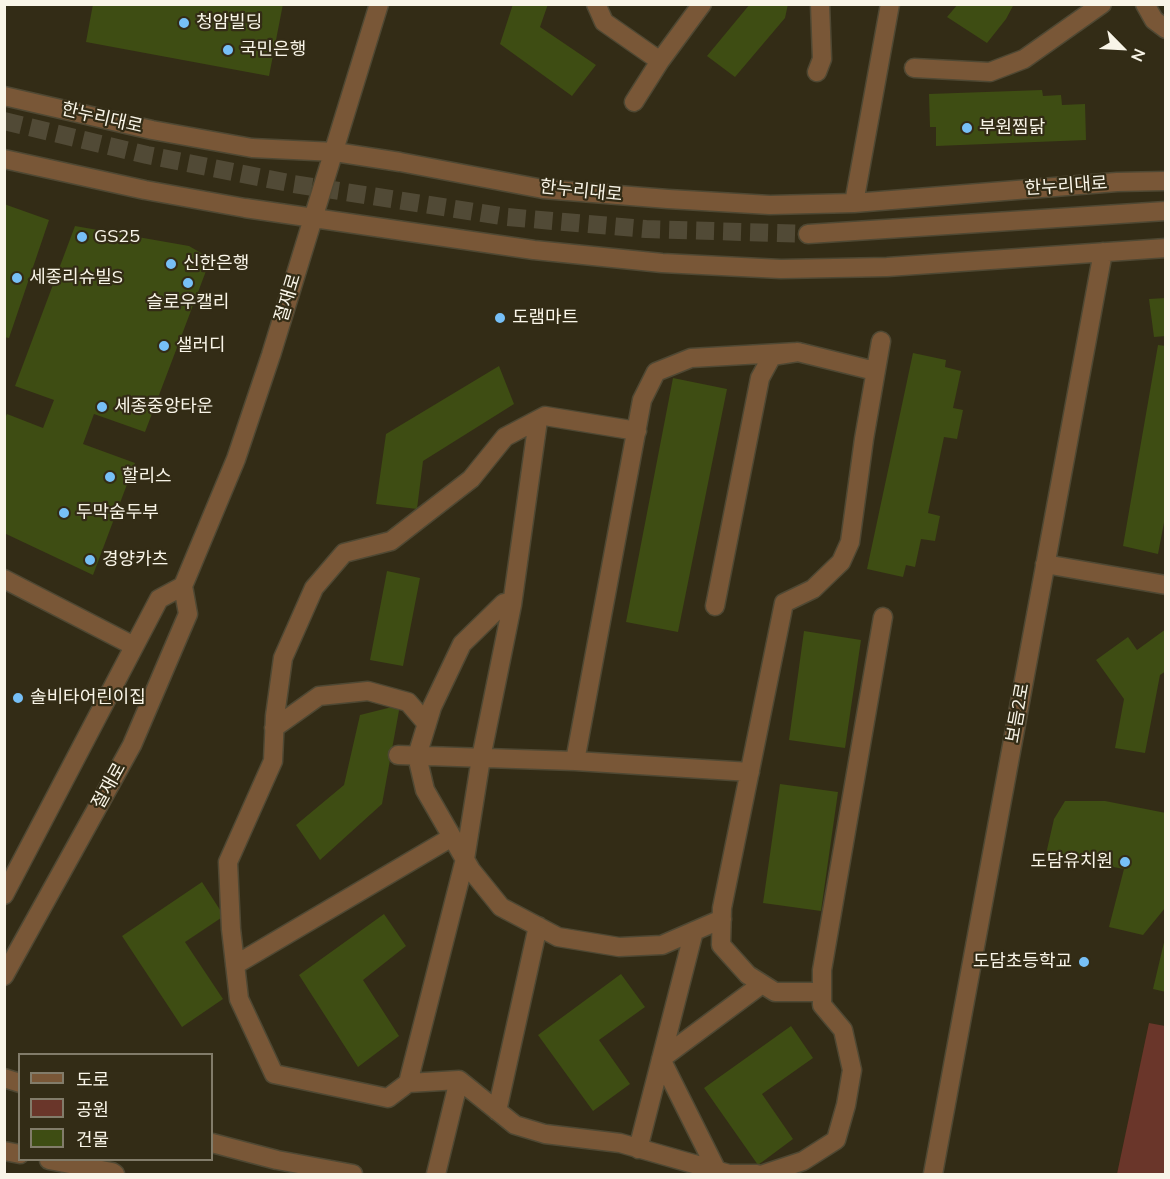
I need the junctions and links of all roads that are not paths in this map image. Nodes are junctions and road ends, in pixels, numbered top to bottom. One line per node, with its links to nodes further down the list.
1 (379, 4): 14 (street, 절재로)
2 (596, 4): 9 (street)
3 (702, 4): 9 (street)
4 (820, 4): 11 (street)
5 (890, 4): 17 (street)
6 (1145, 4): 8 (street)
7 (1096, 6): 10 (street)
8 (1166, 29)
9 (660, 61): 13 (street)
10 (914, 68)
11 (817, 72)
12 (4, 96): 14 (street, 한누리대로)
13 (634, 102)
14 (335, 152): 17 (street, 한누리대로); 19 (street, 절재로)
15 (4, 159): 19 (street)
16 (1166, 181): 17 (street, 한누리대로)
17 (854, 203)
18 (1166, 211): 20 (street)
19 (313, 217): 22 (street); 31 (street, 절재로)
20 (808, 234)
21 (1166, 248): 22 (street)
22 (1103, 252): 28 (street, 보듬2로)
23 (881, 341): 25 (street)
24 (798, 352): 25 (street); 27 (street); 33 (street)
25 (875, 371): 42 (street)
26 (538, 420): 27 (street); 32 (street); 37 (street)
27 (637, 430): 41 (street)
28 (1045, 564): 30 (street); 66 (street, 보듬2로)
29 (4, 579): 35 (street)
30 (1166, 585)
31 (183, 586): 35 (street); 50 (street, 절재로)
32 (512, 605): 36 (street); 40 (street)
33 (715, 606)
34 (883, 617): 52 (street)
35 (134, 646): 45 (street)
36 (427, 724): 37 (street); 39 (street)
37 (274, 728): 49 (street)
38 (398, 755): 39 (street)
39 (417, 756): 40 (street); 43 (street)
40 (482, 758): 41 (street); 44 (street)
41 (575, 761): 42 (street)
42 (750, 772): 46 (street)
43 (452, 837): 44 (street); 49 (street)
44 (465, 859): 47 (street); 55 (street)
45 (4, 895)
46 (722, 919): 48 (street); 51 (street)
47 (538, 926): 48 (street); 56 (street)
48 (694, 931): 53 (street)
49 (235, 965): 55 (street)
50 (4, 976)
51 (762, 984): 52 (street); 53 (street)
52 (822, 992): 65 (street)
53 (661, 1059): 58 (street); 60 (street)
54 (459, 1080): 55 (street); 56 (street); 63 (street)
55 (408, 1083)
56 (496, 1111): 58 (street)
57 (213, 1143): 62 (street)
58 (638, 1149): 60 (street)
59 (54, 1161): 61 (street)
60 (717, 1171): 64 (street)
61 (115, 1174)
62 (353, 1174)
63 (436, 1174)
64 (757, 1174)
65 (764, 1174)
66 (933, 1174)

